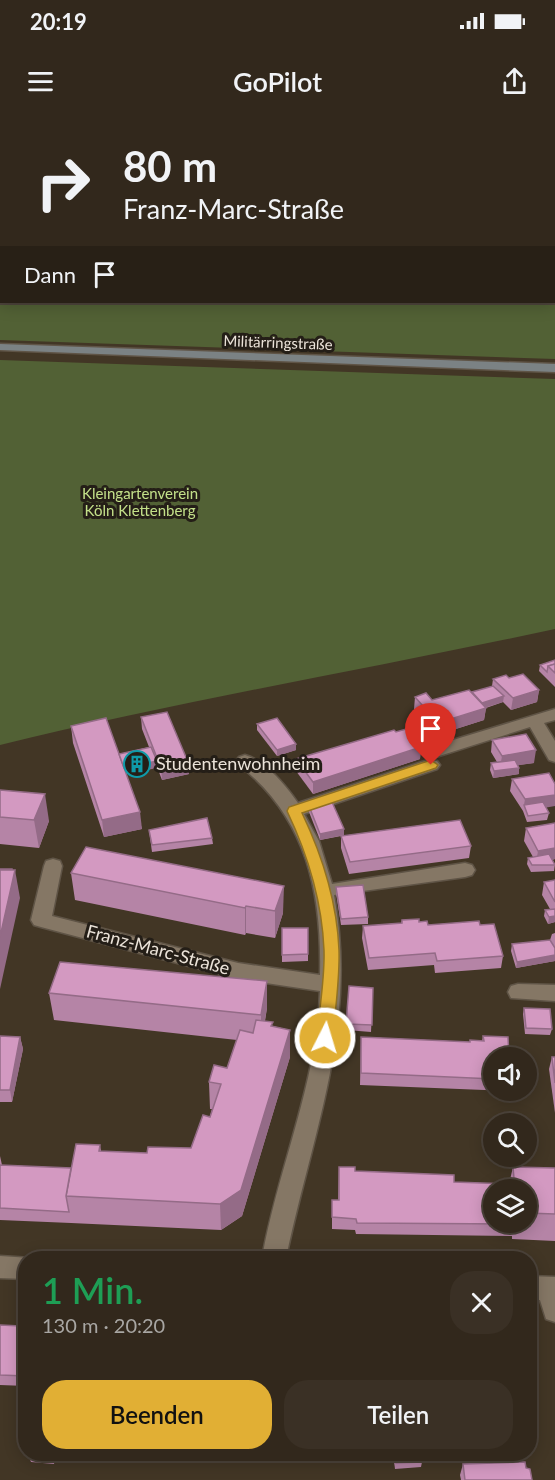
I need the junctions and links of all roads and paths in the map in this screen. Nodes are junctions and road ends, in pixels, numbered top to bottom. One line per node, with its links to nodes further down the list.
1 (0, 347): 2 (main road, Militärringstraße)
2 (555, 368)
3 (555, 714): 4 (street)
4 (535, 721): 5 (street); 7 (street)
5 (555, 756)
6 (245, 761): 7 (street)
7 (294, 811): 10 (street)
8 (53, 866): 11 (street, Franz-Marc-Straße)
9 (465, 870): 10 (street)
10 (324, 891): 11 (street)
11 (330, 984): 14 (street)
12 (518, 992): 13 (street)
13 (555, 993)
14 (275, 1251)
15 (0, 1267): 16 (street)
16 (18, 1268)

